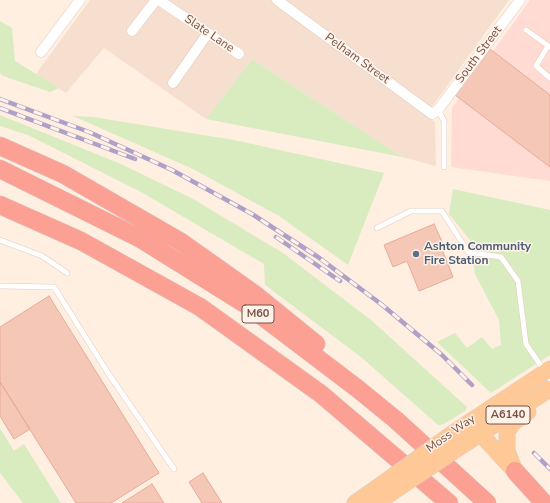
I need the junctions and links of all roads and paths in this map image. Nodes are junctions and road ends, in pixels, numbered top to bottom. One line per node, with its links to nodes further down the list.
1 (80, 0): 9 (street)
2 (157, 0): 6 (street); 7 (street, Slate Lane)
3 (277, 0): 13 (street, Pelham Street)
4 (520, 0): 13 (street, South Street)
5 (526, 30): 8 (lane)
6 (132, 31)
7 (208, 33): 10 (street, Slate Lane); 12 (street)
8 (549, 46): 11 (lane)
9 (41, 52)
10 (239, 54)
11 (550, 78)
12 (173, 83)
13 (438, 110): 15 (lane)
14 (0, 146): 23 (highway, M60)
15 (444, 167)
16 (0, 169): 23 (highway, M60)
17 (0, 205): 32 (highway, M60)
18 (378, 228): 22 (lane)
19 (0, 240): 20 (lane)
20 (67, 273)
21 (0, 286): 28 (lane)
22 (548, 373): 26 (main road, Moss Way / A6140)
23 (358, 389): 33 (highway, M60)
24 (550, 389): 27 (main road, Moss Way / A6140)
25 (550, 399): 29 (main road)
26 (469, 421): 27 (main road); 30 (main road, Moss Way / A6140, bridge)
27 (480, 434): 29 (main road); 30 (main road, Moss Way / A6140, bridge)
28 (174, 469)
29 (515, 472): 34 (highway)
30 (384, 494): 31 (main road, Moss Way / A6140)
31 (355, 503)
32 (449, 503)
33 (487, 503)
34 (544, 503)

